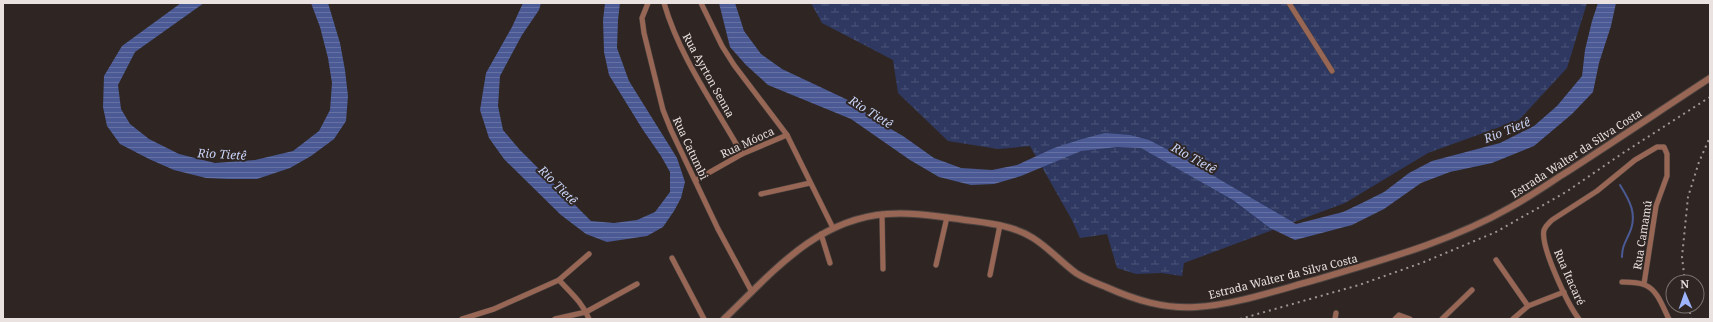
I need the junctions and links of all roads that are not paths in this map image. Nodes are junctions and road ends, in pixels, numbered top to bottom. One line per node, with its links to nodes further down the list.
1 (648, 3): 10 (street, Rua Catumbi)
2 (664, 3): 9 (street, Rua Ayrton Senna)
3 (701, 3): 7 (street)
4 (1288, 3): 5 (street)
5 (1332, 71)
6 (1710, 78): 15 (street, Estrada Walter da Silva Costa)
7 (786, 135): 9 (street, Rua Móoca); 11 (street)
8 (1664, 147): 28 (street, Rua Camamú); 31 (street, Rua Itacaré)
9 (742, 154): 10 (street, Rua Móoca)
10 (696, 180): 30 (street, Rua Catumbi)
11 (810, 182): 12 (street); 16 (street)
12 (761, 194)
13 (882, 214): 14 (street, Estrada Walter da Silva Costa); 16 (street, Estrada Walter da Silva Costa); 23 (street)
14 (947, 217): 15 (street, Estrada Walter da Silva Costa); 22 (street)
15 (1000, 225): 24 (street)
16 (833, 228): 17 (street, Estrada Walter da Silva Costa)
17 (821, 234): 21 (street); 30 (street, Estrada Walter da Silva Costa)
18 (589, 254): 25 (street)
19 (672, 258): 37 (street)
20 (1496, 260): 32 (street)
21 (830, 263)
22 (936, 265)
23 (883, 269)
24 (990, 275)
25 (559, 280): 33 (street); 34 (street)
26 (1622, 282): 28 (street)
27 (637, 284): 33 (street)
28 (1644, 284): 44 (street, Rua Camamú)
29 (1472, 290): 41 (street)
30 (752, 292): 38 (street, Estrada Walter da Silva Costa)
31 (1564, 292): 32 (street); 43 (street, Rua Itacaré)
32 (1528, 306): 42 (street)
33 (586, 312): 35 (street); 36 (street)
34 (462, 319)
35 (555, 319)
36 (588, 319)
37 (704, 319)
38 (724, 319)
39 (1395, 319): 40 (street)
40 (1410, 319)
41 (1442, 319)
42 (1513, 319)
43 (1578, 319)
44 (1669, 319)

